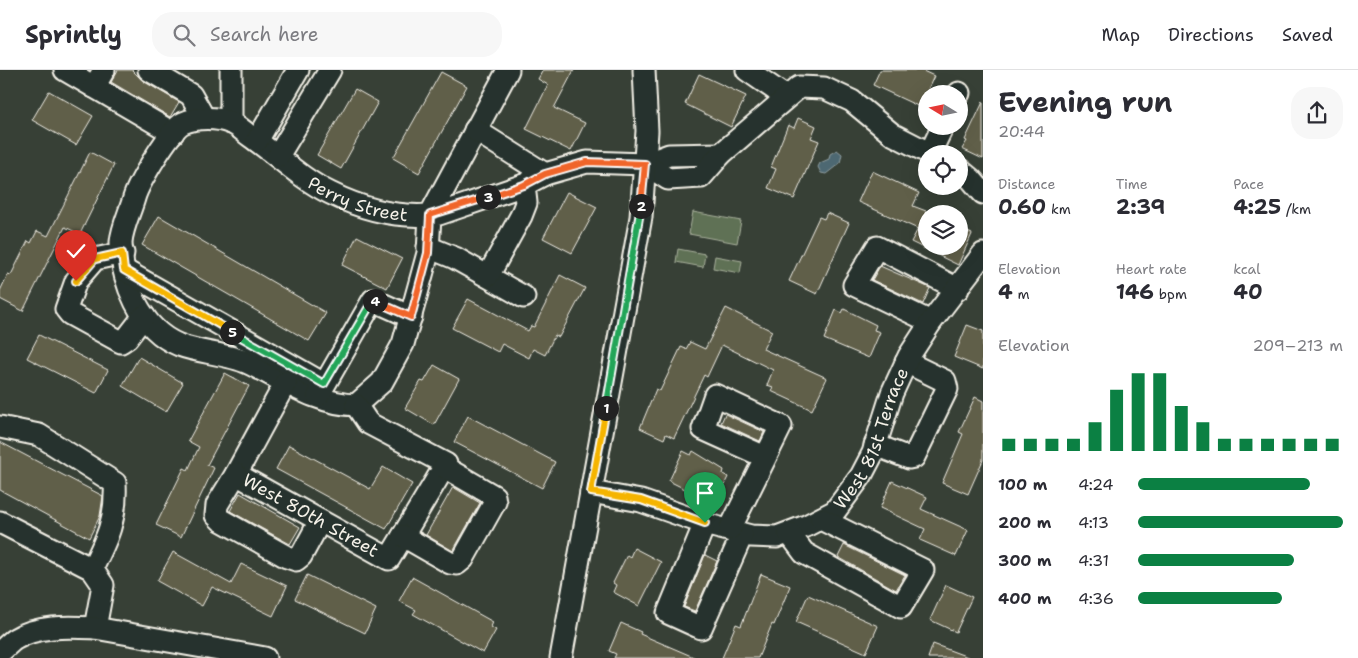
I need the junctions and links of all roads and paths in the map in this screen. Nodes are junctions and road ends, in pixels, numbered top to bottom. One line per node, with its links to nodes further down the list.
1 (65, 70): 9 (street)
2 (149, 70): 11 (street)
3 (298, 70): 15 (street)
4 (330, 70): 17 (street)
5 (644, 70): 18 (street)
6 (232, 71): 12 (street)
7 (499, 73): 13 (street)
8 (758, 73): 10 (street)
9 (99, 78): 14 (street)
10 (786, 97): 16 (street); 18 (street)
11 (204, 118): 12 (street); 14 (street)
12 (231, 123): 15 (street, Perry Street)
13 (475, 130): 19 (street); 23 (street)
14 (173, 133): 26 (street)
15 (257, 141): 17 (street, Perry Street)
16 (918, 148)
17 (278, 156): 23 (street, Perry Street)
18 (645, 164): 19 (street, Perry Street); 42 (street)
19 (545, 174): 21 (street, Perry Street)
20 (968, 176): 22 (street)
21 (524, 185): 23 (street, Perry Street); 27 (street)
22 (983, 193)
23 (430, 215): 24 (street)
24 (428, 247): 27 (street); 31 (street)
25 (983, 254): 28 (street, West 81st Terrace)
26 (123, 261): 30 (street); 30 (street); 35 (street)
27 (488, 276): 29 (street)
28 (958, 288): 32 (street, West 81st Terrace); 32 (street)
29 (524, 297)
30 (144, 316): 34 (street)
31 (411, 317): 35 (street); 36 (street)
32 (931, 322): 33 (street, West 81st Terrace)
33 (906, 362): 38 (street, West 81st Terrace); 38 (street)
34 (286, 382): 35 (street); 41 (street, West 80th Street)
35 (321, 390): 36 (street)
36 (356, 405): 40 (street)
37 (0, 427): 50 (street)
38 (875, 445): 43 (street, West 81st Terrace)
39 (765, 456): 47 (street)
40 (444, 467): 49 (street, West 80th Street); 49 (street)
41 (236, 474): 44 (street, West 80th Street); 44 (street)
42 (591, 492): 46 (street, West 81st Terrace); 55 (street)
43 (821, 519): 48 (street, West 81st Terrace); 48 (street)
44 (320, 521): 49 (street, West 80th Street)
45 (0, 522): 50 (street)
46 (705, 523): 47 (street, West 81st Terrace); 47 (street)
47 (736, 532): 48 (street, West 81st Terrace)
48 (789, 533)
49 (403, 536)
50 (92, 570): 51 (street)
51 (95, 628): 52 (street); 53 (street)
52 (0, 652)
53 (215, 654): 54 (street)
54 (265, 658)
55 (561, 658)

